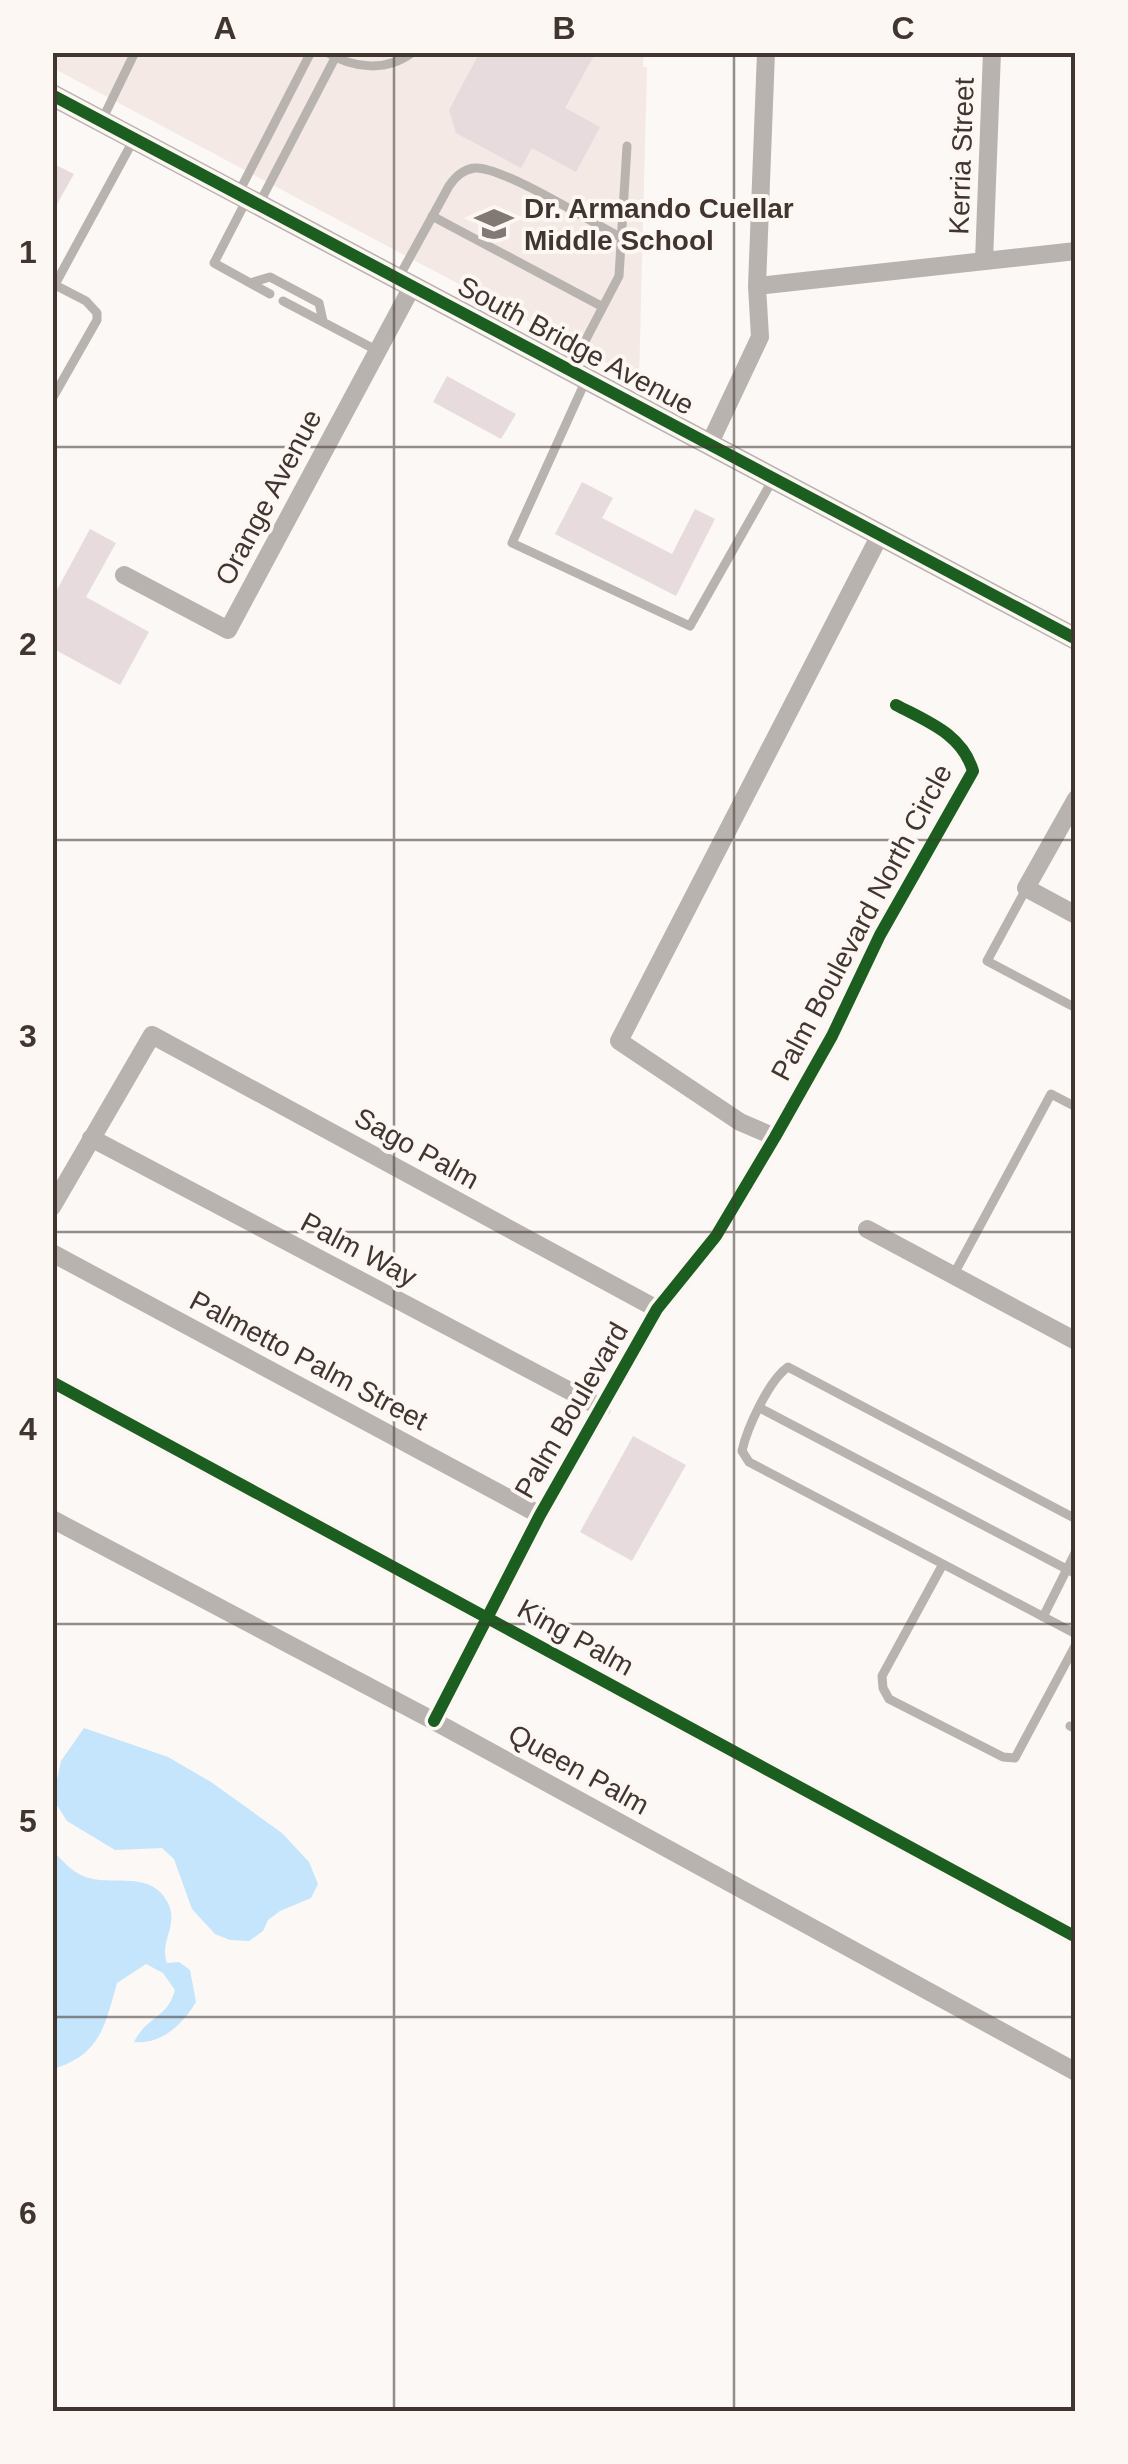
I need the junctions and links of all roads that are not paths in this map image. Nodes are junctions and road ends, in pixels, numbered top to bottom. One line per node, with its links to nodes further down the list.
1 (135, 52): 10 (lane)
2 (311, 52): 13 (lane)
3 (358, 52): 8 (lane)
4 (412, 52): 8 (lane)
5 (766, 52): 20 (street)
6 (992, 52): 17 (street, Kerria Street)
7 (331, 55): 8 (lane); 13 (lane)
8 (362, 65)
9 (52, 94): 10 (street, South Bridge Avenue)
10 (102, 120): 11 (street, South Bridge Avenue)
11 (134, 138): 13 (street, South Bridge Avenue); 21 (lane)
12 (627, 146): 15 (lane)
13 (248, 199): 18 (street, South Bridge Avenue); 19 (lane)
14 (432, 216): 15 (lane); 18 (lane); 24 (lane)
15 (620, 238): 24 (lane)
16 (1076, 251): 17 (street)
17 (984, 261): 20 (street)
18 (406, 281): 26 (street, Orange Avenue); 27 (street, South Bridge Avenue)
19 (250, 283): 22 (lane); 25 (lane)
20 (757, 286): 29 (street)
21 (54, 288): 28 (lane)
22 (270, 294)
23 (283, 300): 25 (lane)
24 (602, 307): 27 (lane)
25 (322, 321): 26 (lane)
26 (378, 350): 32 (street, Orange Avenue)
27 (578, 375): 29 (street, South Bridge Avenue); 30 (lane)
28 (52, 399)
29 (708, 444): 30 (street, South Bridge Avenue)
30 (773, 479): 31 (street, South Bridge Avenue)
31 (880, 535): 33 (street, South Bridge Avenue); 40 (street)
32 (124, 575)
33 (1076, 639)
34 (896, 705): 40 (street, Palm Boulevard North Circle)
35 (1076, 799): 36 (street)
36 (1026, 888): 37 (street); 38 (lane)
37 (1076, 915)
38 (1076, 1008)
39 (1076, 1107): 45 (lane)
40 (775, 1137): 46 (street, Palm Boulevard)
41 (91, 1138): 42 (street); 46 (street, Sago Palm); 49 (street, Palm Way)
42 (52, 1207)
43 (867, 1229): 45 (street)
44 (52, 1253): 51 (street, Palmetto Palm Street)
45 (954, 1274): 47 (street)
46 (657, 1309): 49 (street, Palm Boulevard)
47 (1075, 1340)
48 (52, 1382): 57 (street, King Palm)
49 (602, 1408): 51 (street, Palm Boulevard)
50 (760, 1408): 52 (lane); 55 (lane); 56 (lane)
51 (540, 1515): 57 (street, Palm Boulevard)
52 (1076, 1519)
53 (52, 1520): 61 (street, Queen Palm)
54 (1076, 1552): 56 (lane)
55 (943, 1564): 58 (lane); 60 (lane)
56 (1071, 1572): 58 (lane)
57 (488, 1617): 61 (street, Palm Boulevard); 62 (street, King Palm)
58 (1043, 1617): 59 (lane)
59 (1076, 1634)
60 (1076, 1644)
61 (434, 1721): 63 (street, Queen Palm)
62 (1076, 1936)
63 (1076, 2072)

